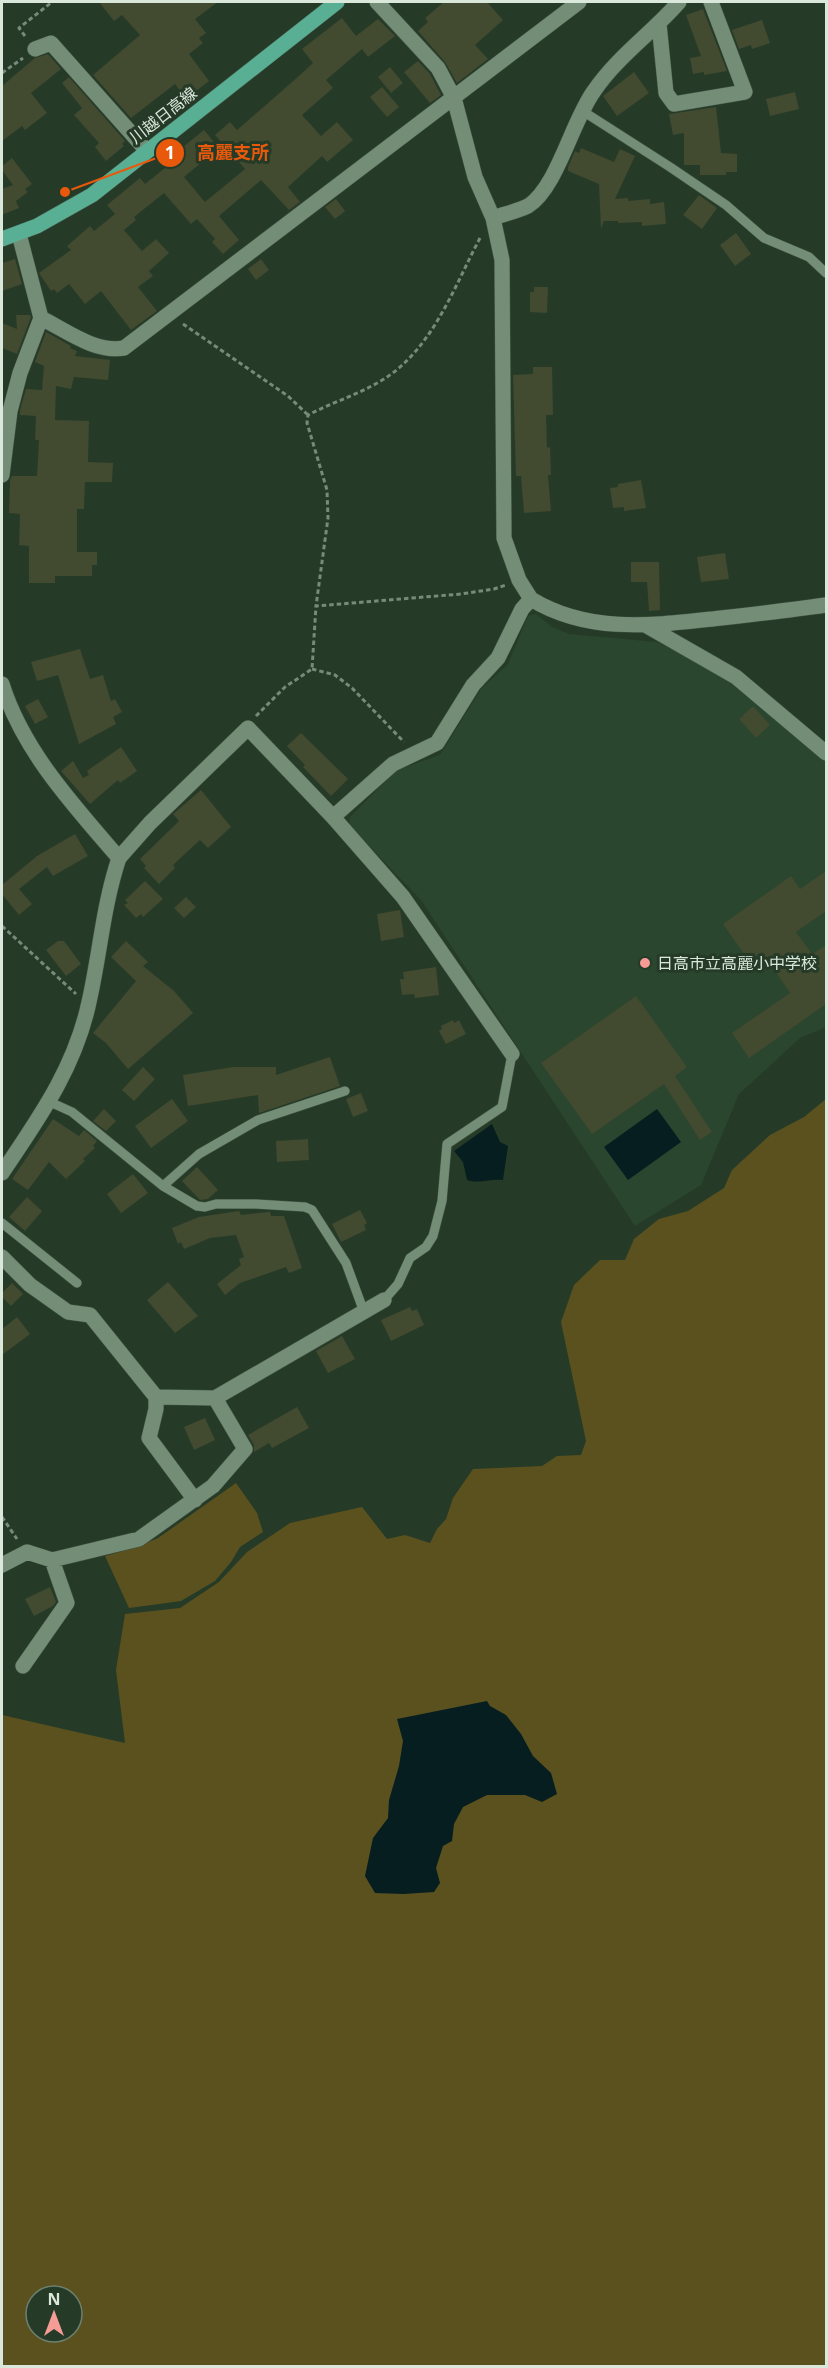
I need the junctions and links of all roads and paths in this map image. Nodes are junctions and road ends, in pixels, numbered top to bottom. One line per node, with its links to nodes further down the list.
1 (337, 2): 10 (main road, 川越日高線)
2 (377, 2): 8 (street)
3 (579, 2): 8 (street)
4 (679, 2): 6 (street)
5 (711, 2): 6 (street)
6 (659, 24): 9 (street)
7 (35, 49): 10 (street)
8 (454, 98): 11 (street); 15 (street)
9 (581, 110): 11 (street); 14 (lane)
10 (147, 151): 12 (main road, 川越日高線)
11 (493, 218): 17 (path); 20 (street)
12 (19, 234): 13 (main road, 川越日高線); 16 (street)
13 (2, 239)
14 (826, 273)
15 (170, 314): 16 (street); 17 (path)
16 (41, 318): 18 (street)
17 (308, 415): 23 (path)
18 (4, 445): 19 (street)
19 (2, 475)
20 (519, 580): 21 (street); 23 (path)
21 (531, 599): 24 (street); 28 (street)
22 (826, 605): 24 (street)
23 (315, 606): 25 (path)
24 (647, 626): 29 (street)
25 (312, 669): 27 (path); 28 (path)
26 (2, 684): 31 (street)
27 (248, 728): 30 (street); 31 (street)
28 (414, 753): 30 (street)
29 (826, 753)
30 (333, 818): 34 (street)
31 (118, 858): 33 (street)
32 (2, 926): 33 (path)
33 (89, 1004): 36 (street)
34 (512, 1054): 42 (lane)
35 (345, 1091): 38 (lane)
36 (50, 1102): 37 (street); 38 (lane)
37 (2, 1173)
38 (163, 1186): 43 (lane)
39 (2, 1223): 41 (lane)
40 (2, 1257): 44 (street)
41 (77, 1283)
42 (384, 1300): 43 (street)
43 (364, 1312): 45 (street)
44 (156, 1397): 45 (street); 46 (street)
45 (215, 1398): 46 (street)
46 (195, 1500): 49 (street)
47 (2, 1517): 48 (path)
48 (27, 1552): 49 (street); 50 (street)
49 (52, 1560): 51 (street)
50 (2, 1565)
51 (24, 1666)

